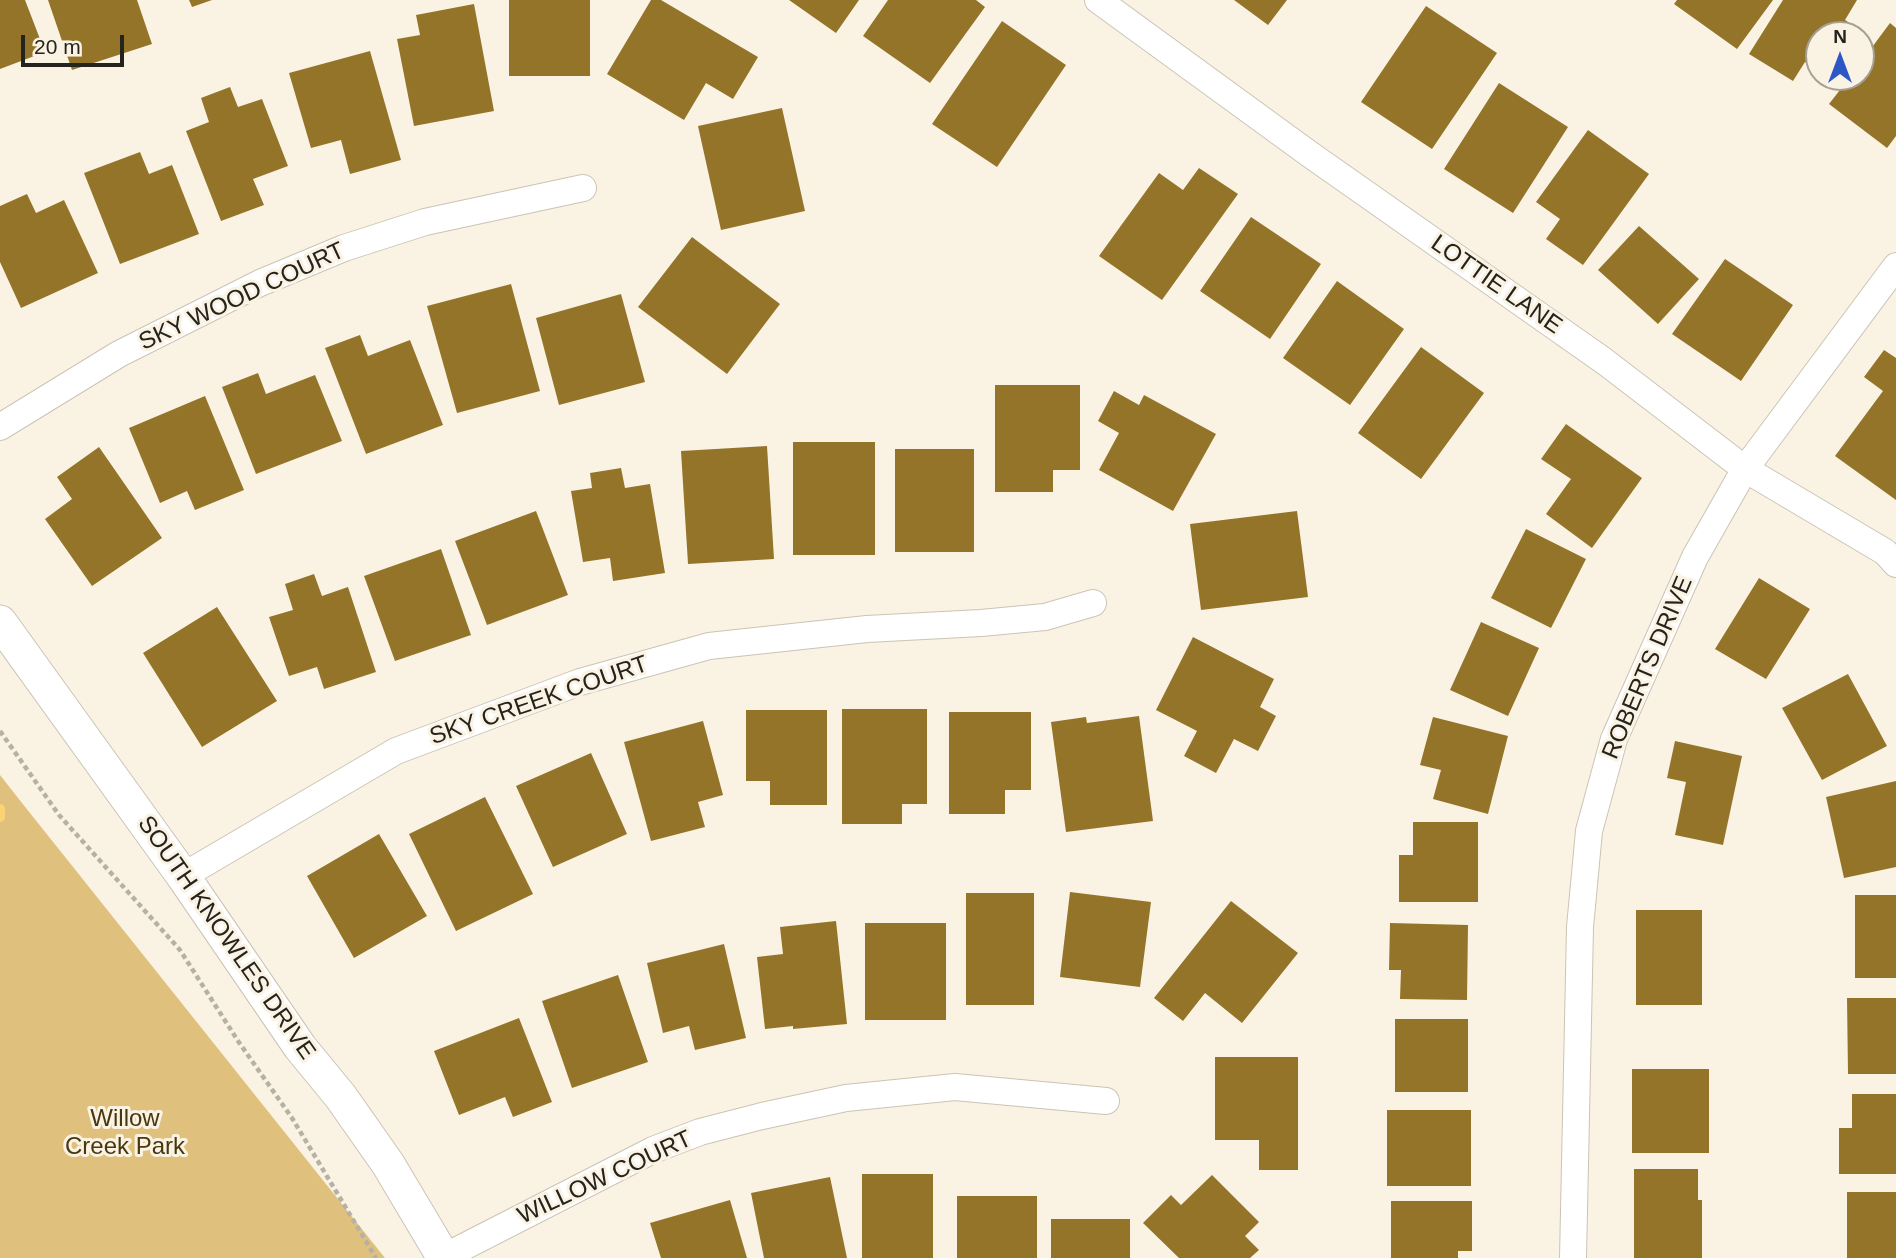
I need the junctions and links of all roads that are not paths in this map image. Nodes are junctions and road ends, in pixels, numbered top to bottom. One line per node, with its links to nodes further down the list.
1 (1098, 0): 5 (street, LOTTIE LANE)
2 (583, 188): 4 (street, SKY WOOD COURT)
3 (1896, 266): 5 (street, ROBERTS DRIVE)
4 (0, 427)
5 (1745, 469): 6 (street, LOTTIE LANE); 12 (street, ROBERTS DRIVE)
6 (1896, 564)
7 (1093, 603): 9 (street, SKY CREEK COURT)
8 (0, 622): 9 (street, SOUTH KNOWLES DRIVE)
9 (183, 876): 11 (street, SOUTH KNOWLES DRIVE)
10 (1106, 1101): 11 (street, WILLOW COURT)
11 (444, 1257)
12 (1573, 1258)

